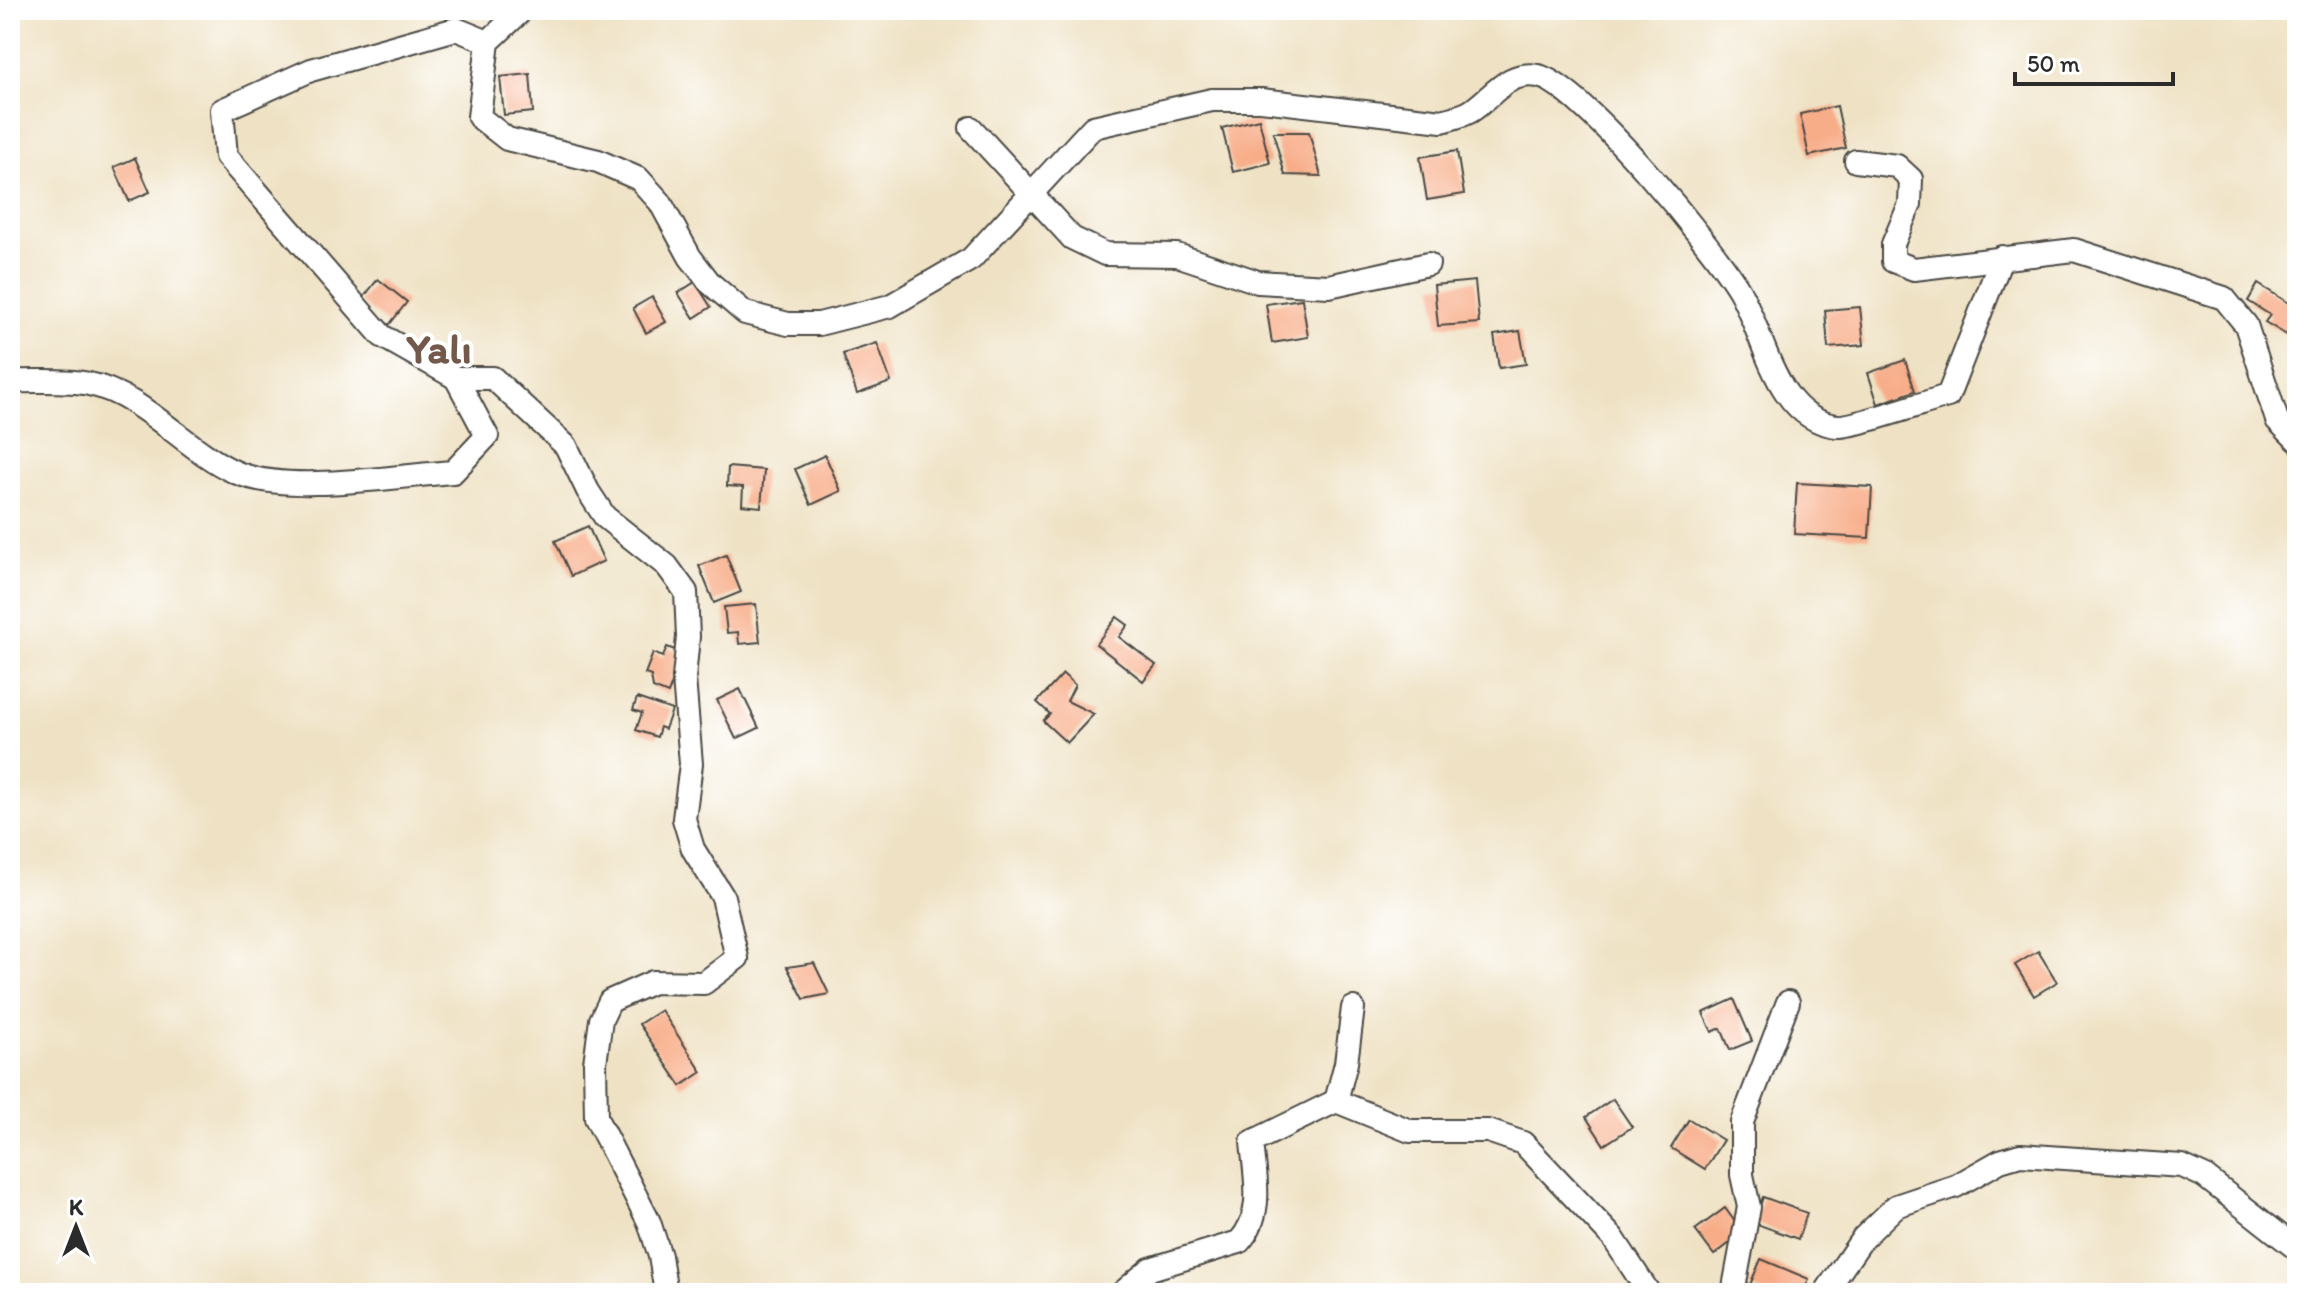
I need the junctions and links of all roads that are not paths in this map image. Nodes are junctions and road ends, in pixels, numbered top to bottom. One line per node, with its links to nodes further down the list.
1 (522, 10): 2 (street)
2 (488, 42): 5 (street); 8 (street)
3 (971, 128): 5 (street)
4 (1856, 161): 6 (street)
5 (1031, 195): 6 (street); 7 (street)
6 (2002, 257): 10 (street)
7 (1428, 264)
8 (456, 378): 9 (street); 15 (street)
9 (10, 381)
10 (2297, 440)
11 (1788, 1002): 18 (street)
12 (1353, 1008): 13 (street)
13 (1336, 1101): 16 (street); 17 (street)
14 (2297, 1249): 19 (street)
15 (666, 1293)
16 (1122, 1293)
17 (1649, 1293)
18 (1733, 1293)
19 (1825, 1293)

